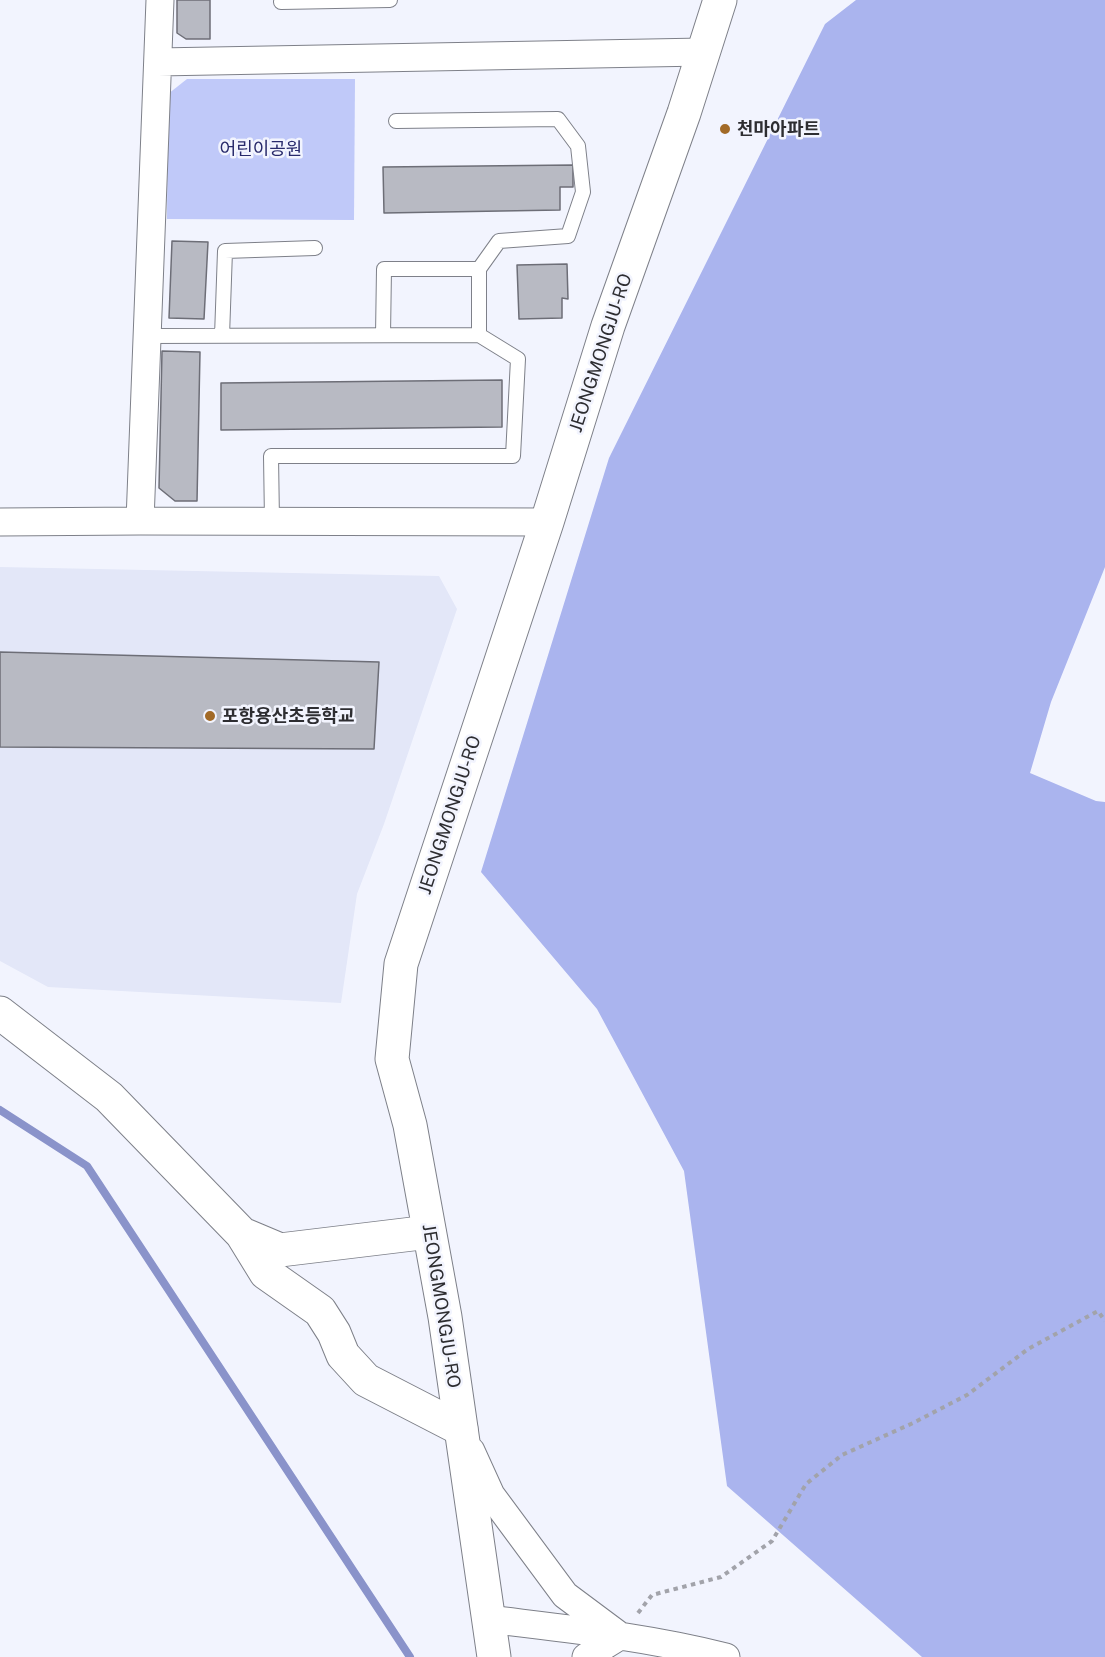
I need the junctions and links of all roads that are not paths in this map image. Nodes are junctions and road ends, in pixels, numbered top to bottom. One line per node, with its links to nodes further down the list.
1 (160, 0): 6 (street)
2 (390, 0): 4 (lane)
3 (720, 0): 5 (main road, JEONGMONGJU-RO)
4 (281, 2)
5 (703, 52): 6 (street); 17 (main road, JEONGMONGJU-RO)
6 (158, 62): 12 (street)
7 (396, 121): 9 (lane)
8 (315, 248): 13 (lane)
9 (479, 269): 10 (lane); 11 (lane)
10 (383, 335): 11 (lane); 13 (lane)
11 (479, 335): 15 (lane)
12 (147, 336): 13 (lane); 14 (street)
13 (222, 336)
14 (140, 520): 15 (street); 16 (street)
15 (272, 521): 17 (street)
16 (0, 522)
17 (547, 522): 19 (main road, JEONGMONGJU-RO)
18 (0, 1012): 20 (main road)
19 (429, 1232): 20 (main road); 21 (main road, JEONGMONGJU-RO)
20 (242, 1234): 21 (main road)
21 (461, 1429): 22 (main road, JEONGMONGJU-RO); 23 (street)
22 (488, 1619): 23 (street); 24 (main road, JEONGMONGJU-RO)
23 (620, 1636): 25 (street); 26 (street)
24 (494, 1657)
25 (586, 1657)
26 (726, 1657)

